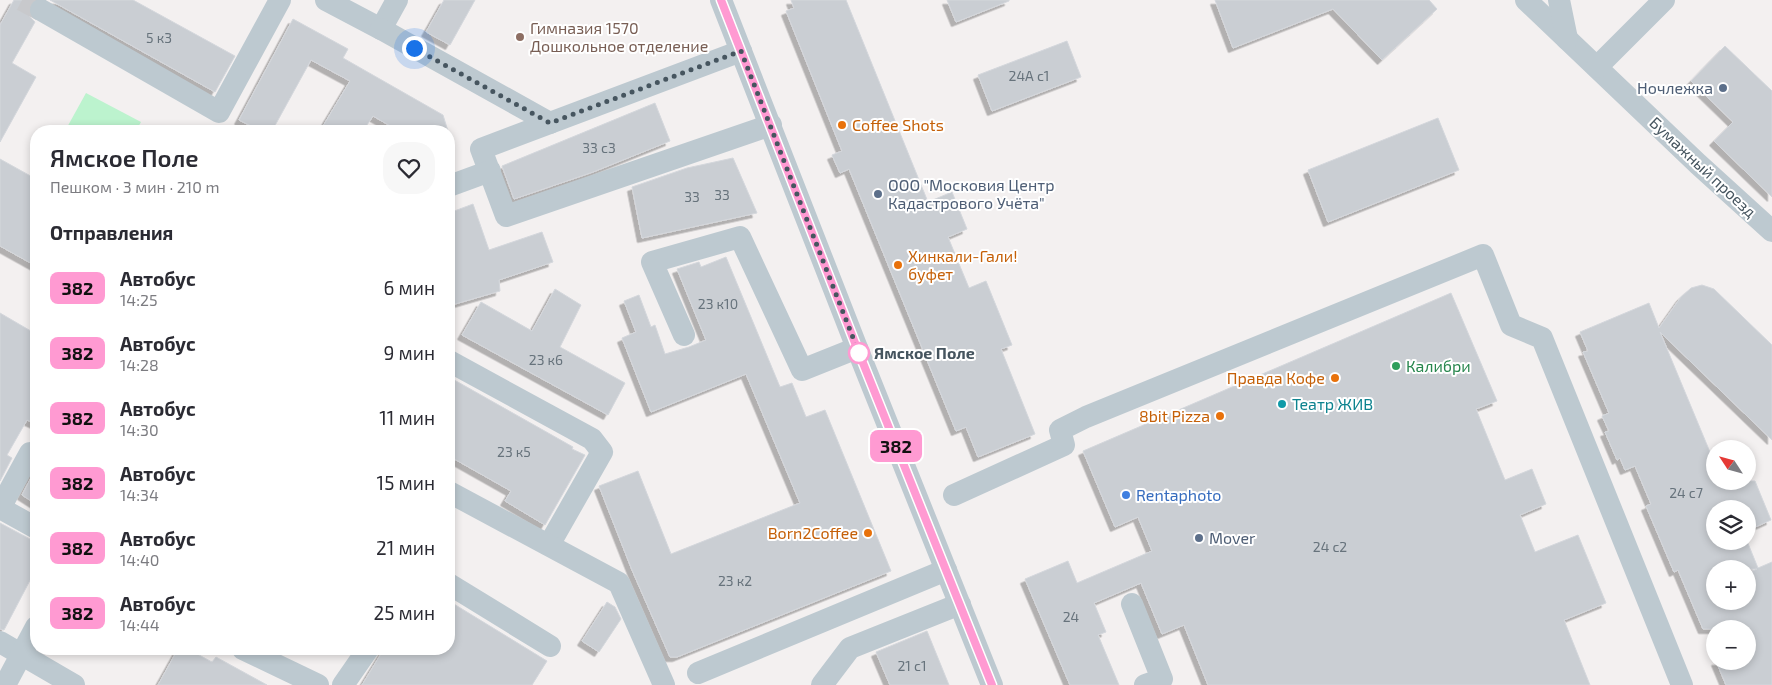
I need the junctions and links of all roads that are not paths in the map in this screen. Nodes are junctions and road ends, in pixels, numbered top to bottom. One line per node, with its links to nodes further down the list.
1 (280, 0): 8 (street)
2 (326, 0): 9 (street)
3 (397, 0): 9 (street)
4 (721, 0): 11 (street)
5 (1526, 0): 10 (street, Бумажный проезд)
6 (1559, 0): 10 (street)
7 (1664, 0): 12 (street)
8 (41, 10)
9 (380, 29): 13 (street)
10 (1567, 39): 12 (street, Бумажный проезд)
11 (741, 51): 13 (street); 14 (street)
12 (1597, 67): 17 (street, Бумажный проезд)
13 (550, 123): 15 (street)
14 (771, 125): 15 (street); 19 (street)
15 (490, 171): 16 (street)
16 (455, 184)
17 (1772, 231)
18 (684, 336): 19 (street)
19 (857, 348): 26 (street)
20 (455, 364): 25 (street)
21 (30, 453): 24 (street)
22 (455, 495): 25 (street)
23 (954, 495): 45 (street)
24 (30, 525)
25 (549, 546): 41 (street)
26 (946, 570): 28 (street); 36 (street)
27 (455, 588): 32 (street)
28 (960, 604): 42 (street); 43 (street)
29 (1132, 604): 44 (street)
30 (30, 638): 33 (street)
31 (0, 642): 33 (street)
32 (550, 646)
33 (21, 655): 37 (street); 38 (street)
34 (256, 655): 39 (street)
35 (364, 655): 40 (street)
36 (698, 673)
37 (5, 685)
38 (74, 685)
39 (318, 685)
40 (343, 685)
41 (664, 685)
42 (822, 685)
43 (992, 685)
44 (1145, 685)
45 (1682, 685)

